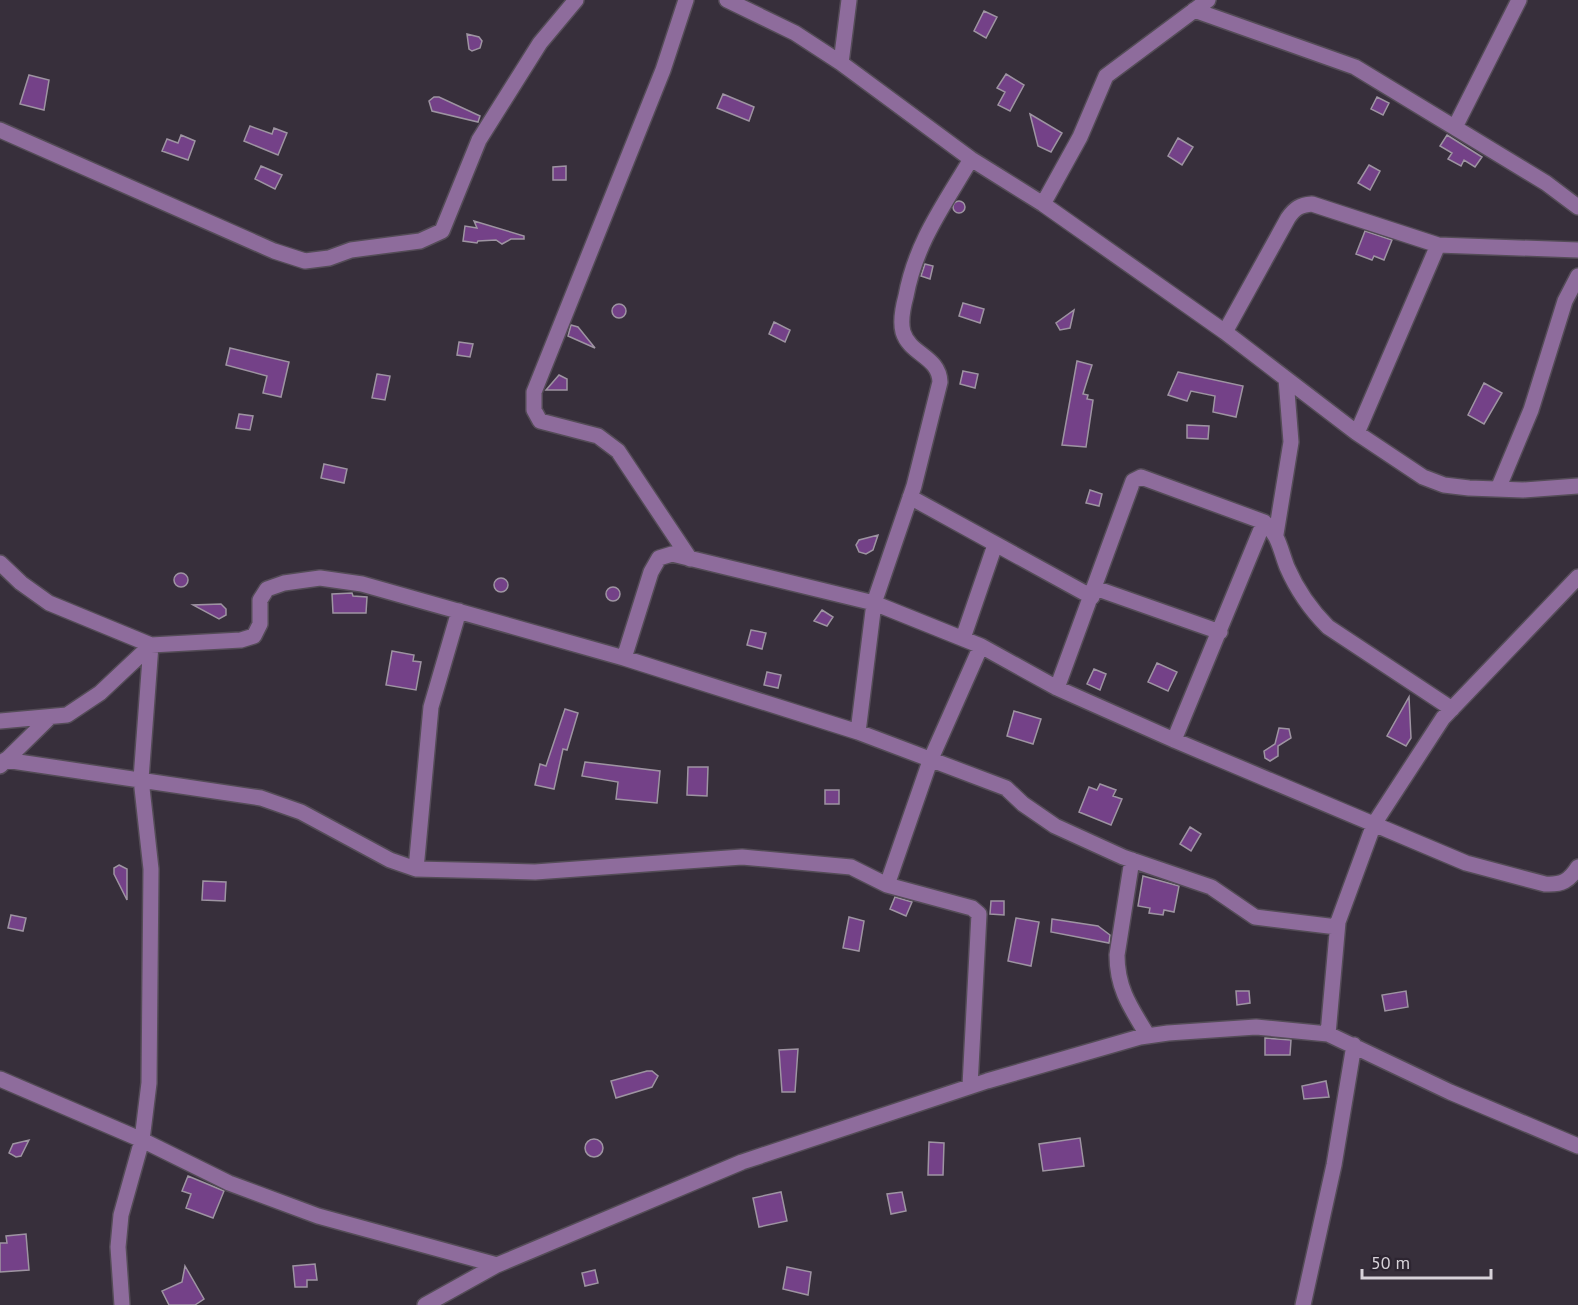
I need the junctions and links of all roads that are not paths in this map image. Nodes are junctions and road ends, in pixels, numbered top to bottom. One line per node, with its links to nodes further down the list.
1 (576, 0): 10 (street)
2 (686, 0): 26 (street)
3 (727, 0): 8 (street)
4 (849, 0): 8 (street)
5 (1208, 0): 7 (street)
6 (1519, 0): 9 (street)
7 (1194, 10): 9 (street); 12 (street)
8 (841, 63): 11 (street)
9 (1455, 127): 13 (street)
10 (0, 130)
11 (971, 159): 12 (street); 22 (street)
12 (1043, 204): 17 (street)
13 (1578, 207)
14 (1438, 245): 15 (street); 17 (street); 19 (street)
15 (1578, 250)
16 (1578, 276): 21 (street)
17 (1225, 332): 18 (street)
18 (1286, 379): 19 (street); 24 (street)
19 (1358, 433): 21 (street)
20 (1578, 486): 21 (street)
21 (1498, 489)
22 (910, 497): 25 (street); 30 (street)
23 (1264, 522): 24 (street); 29 (street); 32 (street)
24 (1276, 534): 38 (street)
25 (995, 545): 29 (street); 33 (street)
26 (690, 559): 30 (street); 36 (street)
27 (0, 563): 34 (street)
28 (1576, 581): 38 (street)
29 (1094, 592): 32 (street); 37 (street)
30 (874, 603): 33 (street); 41 (street)
31 (459, 611): 34 (street); 36 (street); 49 (street)
32 (1220, 632): 42 (street)
33 (963, 638): 35 (street)
34 (151, 645): 39 (street); 45 (street)
35 (981, 646): 37 (street); 43 (street)
36 (624, 658): 41 (street)
37 (1057, 688): 42 (street)
38 (1452, 709): 46 (street)
39 (48, 719): 40 (street); 44 (street)
40 (0, 721)
41 (858, 732): 43 (street)
42 (1174, 740): 46 (street)
43 (930, 761): 47 (street); 50 (street)
44 (2, 763): 45 (street)
45 (141, 779): 49 (street); 57 (street)
46 (1374, 824): 48 (street); 51 (street)
47 (1132, 860): 51 (street); 53 (street)
48 (1578, 867)
49 (416, 869): 50 (street)
50 (887, 885): 56 (street)
51 (1338, 927): 52 (street)
52 (1328, 1034): 53 (street); 54 (street)
53 (1148, 1036): 56 (street)
54 (1354, 1045): 58 (street); 62 (street)
55 (0, 1079): 57 (street)
56 (970, 1086): 59 (street)
57 (142, 1140): 59 (street); 60 (street)
58 (1578, 1146)
59 (497, 1265): 61 (street)
60 (123, 1305)
61 (424, 1305)
62 (1303, 1305)

